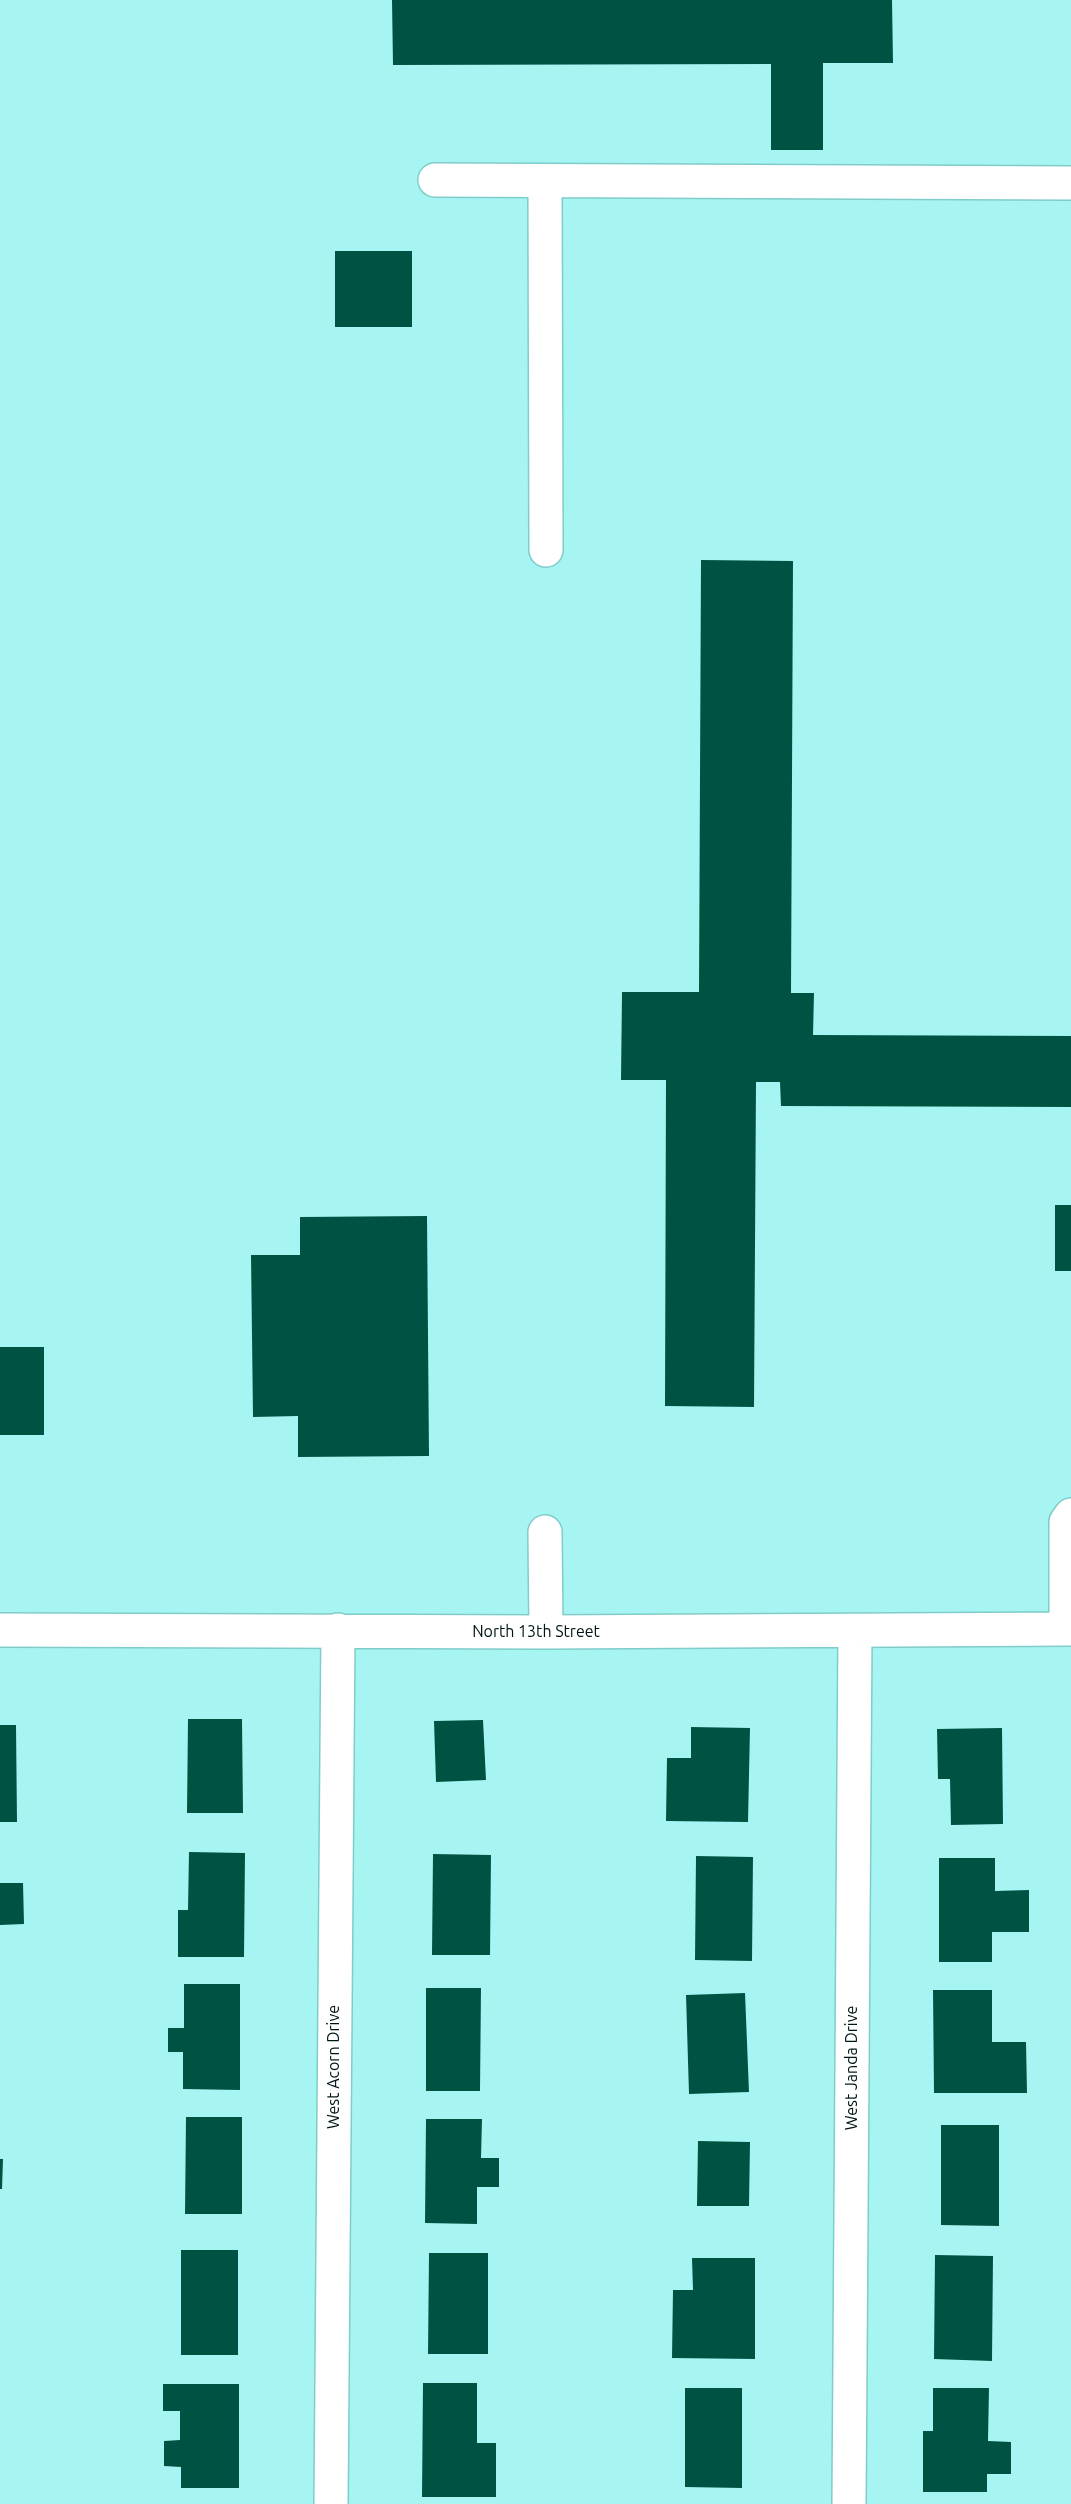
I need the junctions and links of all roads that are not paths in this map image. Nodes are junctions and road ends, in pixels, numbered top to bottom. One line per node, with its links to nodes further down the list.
1 (435, 180): 2 (street)
2 (545, 181): 3 (street); 4 (street)
3 (1071, 183)
4 (546, 550)
5 (1071, 1515): 7 (street)
6 (545, 1532): 11 (street)
7 (1068, 1629): 10 (street, North 13th Street)
8 (0, 1630): 9 (street, North 13th Street)
9 (338, 1630): 11 (street, North 13th Street); 12 (street, West Acorn Drive)
10 (855, 1631): 11 (street, North 13th Street); 13 (street, West Janda Drive)
11 (546, 1632)
12 (331, 2504)
13 (849, 2504)

